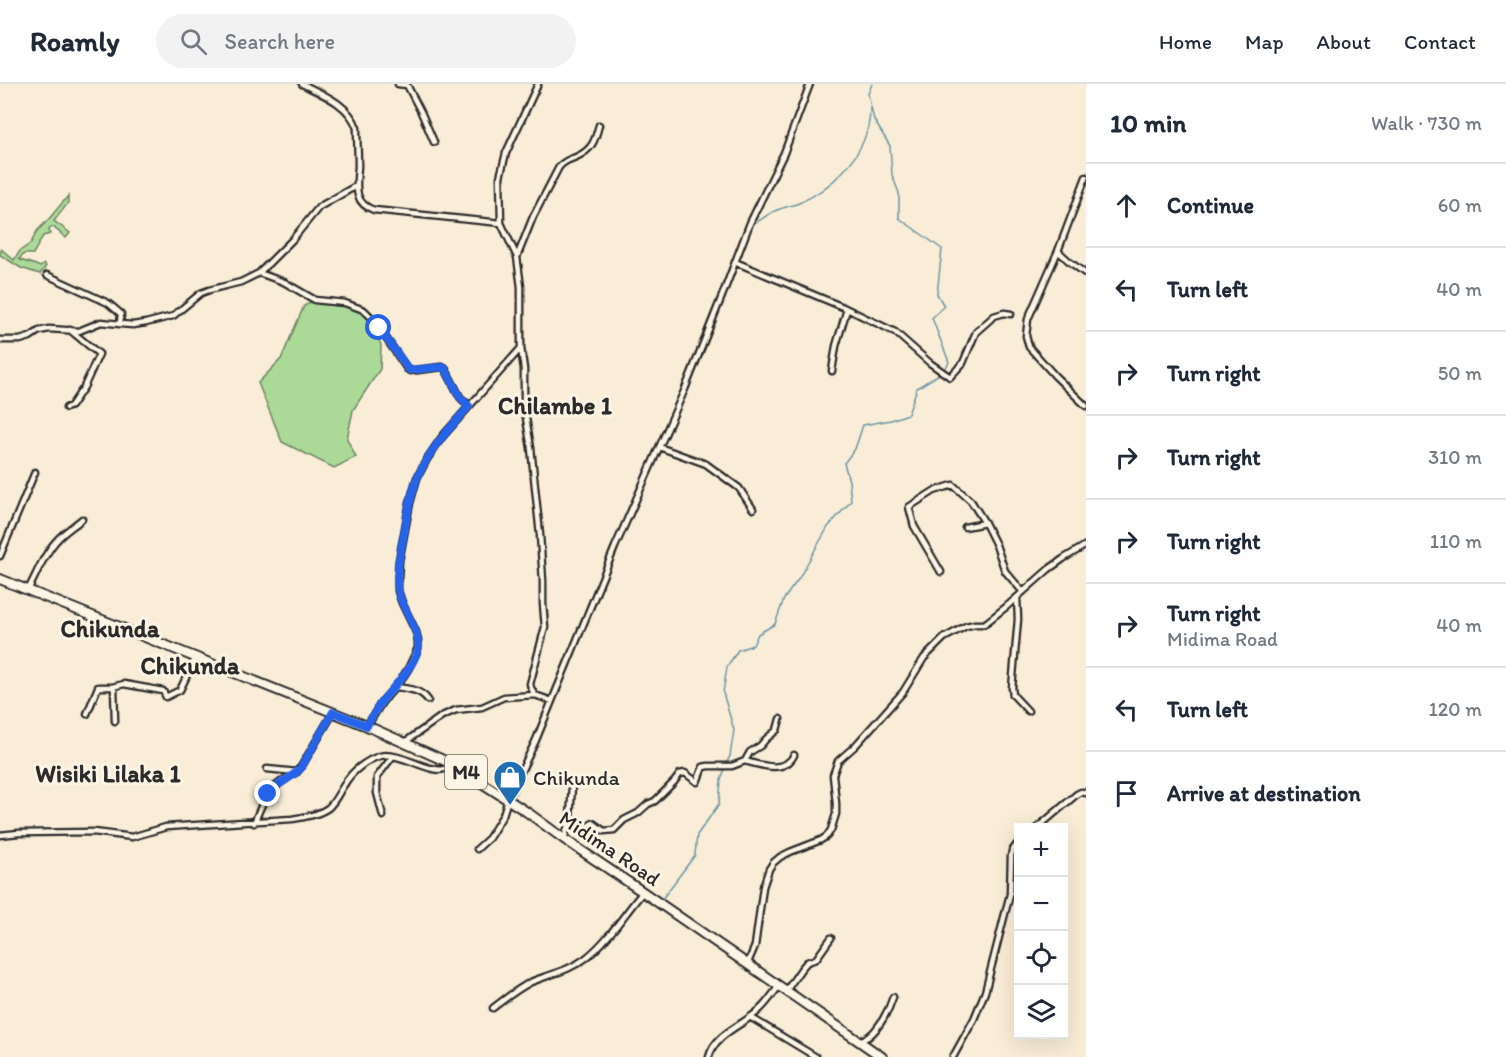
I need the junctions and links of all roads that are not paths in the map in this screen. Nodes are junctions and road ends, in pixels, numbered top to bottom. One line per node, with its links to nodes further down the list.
1 (302, 84): 6 (street)
2 (318, 84): 6 (street)
3 (398, 84): 8 (street)
4 (538, 84): 11 (street)
5 (810, 84): 14 (street)
6 (316, 90): 10 (street)
7 (599, 125): 13 (street)
8 (434, 142)
9 (1086, 177): 12 (street)
10 (356, 186): 11 (street); 15 (street)
11 (501, 223): 13 (street)
12 (1058, 251): 17 (street); 26 (street)
13 (517, 257): 23 (street)
14 (735, 262): 18 (street); 28 (street)
15 (259, 273): 20 (street); 25 (street)
16 (47, 274): 20 (street)
17 (1086, 274)
18 (847, 309): 19 (street); 24 (street)
19 (1011, 314)
20 (120, 324): 21 (street)
21 (70, 330): 22 (street); 27 (street)
22 (0, 340)
23 (521, 348): 25 (street); 44 (street)
24 (832, 371)
25 (469, 406): 43 (street)
26 (1086, 406)
27 (66, 408)
28 (659, 447): 30 (street); 46 (street)
29 (34, 472): 35 (street)
30 (753, 509)
31 (82, 519): 38 (street)
32 (985, 523): 33 (street); 36 (street); 39 (street)
33 (965, 527)
34 (1086, 545): 39 (street)
35 (0, 556)
36 (941, 572)
37 (0, 579): 38 (main road, Midima Road / M4)
38 (28, 590): 41 (main road, Midima Road / M4)
39 (1023, 592): 40 (street)
40 (1017, 598): 47 (street); 73 (street)
41 (196, 657): 42 (street); 48 (main road, Midima Road / M4)
42 (112, 687): 49 (street); 51 (street)
43 (396, 687): 45 (street); 52 (street)
44 (535, 695): 46 (street); 53 (street)
45 (428, 700)
46 (552, 701): 62 (street)
47 (1028, 711)
48 (333, 712): 52 (main road, Midima Road / M4); 59 (street)
49 (87, 714)
50 (780, 719): 56 (street)
51 (115, 721)
52 (367, 726): 53 (main road, Midima Road / M4)
53 (405, 742): 57 (main road, Midima Road / M4)
54 (794, 755): 56 (street)
55 (393, 756): 57 (street); 63 (street); 64 (street)
56 (745, 760): 66 (street)
57 (452, 764): 62 (main road, Midima Road / M4)
58 (267, 769): 59 (street)
59 (297, 772): 64 (street)
60 (572, 785): 66 (street)
61 (1086, 793): 65 (street)
62 (508, 799): 68 (main road, Midima Road / M4); 70 (street)
63 (383, 816)
64 (254, 823): 67 (street)
65 (1043, 823)
66 (568, 826): 68 (street)
67 (0, 835)
68 (564, 839): 71 (main road, Midima Road / M4)
69 (1014, 848): 82 (street)
70 (477, 849)
71 (643, 892): 73 (main road, Midima Road / M4); 76 (street)
72 (831, 938): 74 (street)
73 (747, 965): 74 (main road, Midima Road / M4)
74 (782, 988): 77 (street); 78 (main road, Midima Road / M4)
75 (893, 997): 78 (street)
76 (493, 1008)
77 (750, 1017): 79 (street); 80 (street)
78 (858, 1041): 81 (main road, Midima Road / M4)
79 (708, 1057)
80 (816, 1057)
81 (882, 1057)
82 (953, 1057)

